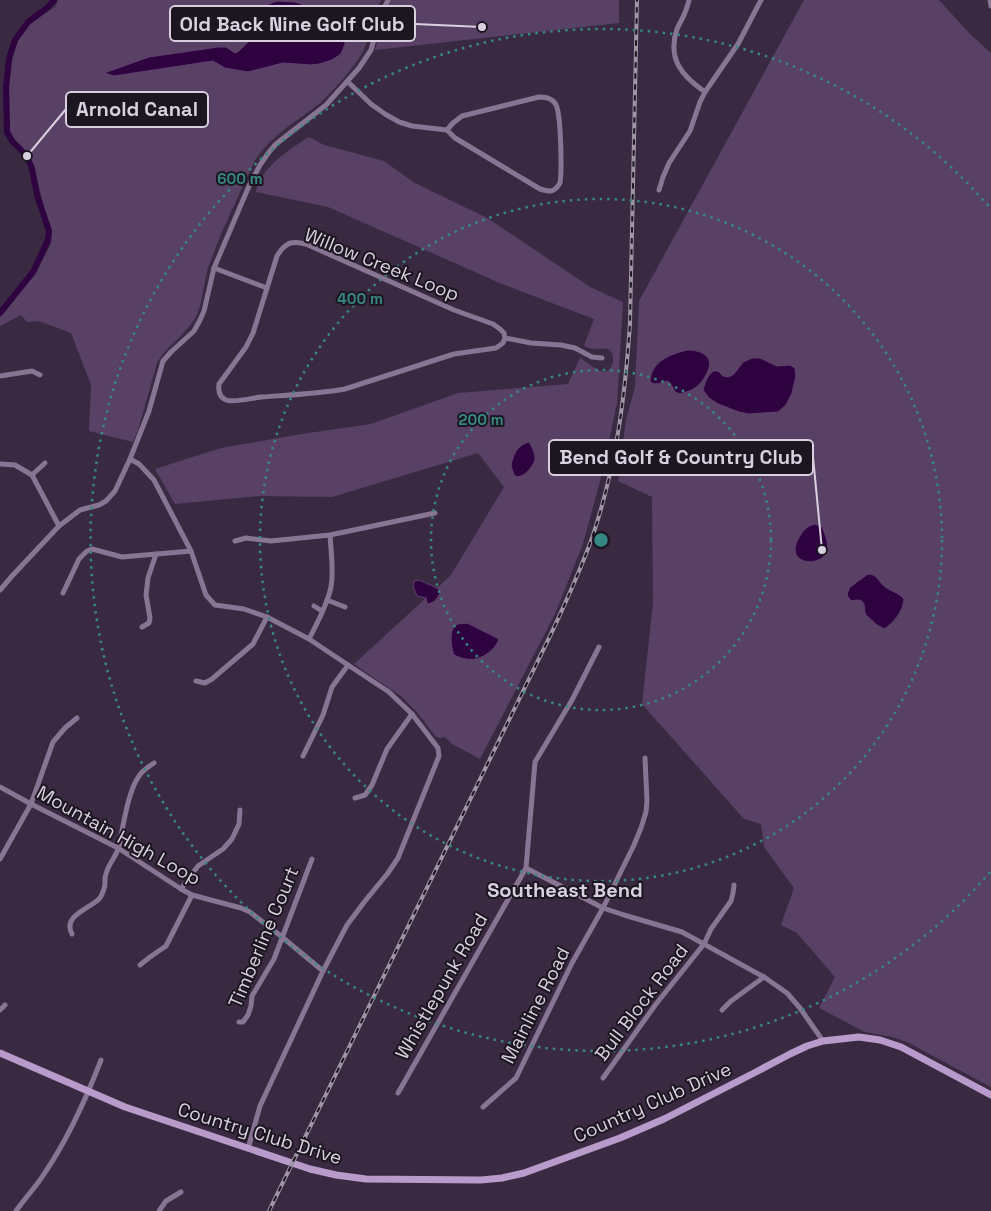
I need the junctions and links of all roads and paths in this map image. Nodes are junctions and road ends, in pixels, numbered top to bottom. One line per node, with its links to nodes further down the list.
1 (388, 0): 6 (street)
2 (689, 0): 7 (street)
3 (760, 0): 7 (street)
4 (990, 0): 5 (street)
5 (991, 6)
6 (348, 82): 8 (street); 10 (street)
7 (705, 92): 9 (street)
8 (448, 130): 8 (street)
9 (659, 190)
10 (214, 268): 11 (street); 16 (street)
11 (267, 288): 12 (street, Willow Creek Loop); 12 (street, Willow Creek Loop)
12 (505, 338): 13 (street)
13 (602, 358)
14 (40, 375): 15 (street)
15 (0, 376)
16 (130, 459): 21 (street); 24 (street)
17 (46, 463): 19 (street)
18 (0, 464): 19 (street)
19 (32, 475): 21 (street)
20 (435, 513): 22 (street)
21 (59, 526): 26 (street)
22 (330, 535): 23 (street); 28 (street)
23 (236, 541)
24 (191, 550): 25 (street); 32 (street)
25 (156, 554): 27 (street); 33 (street)
26 (0, 590)
27 (64, 593)
28 (327, 600): 30 (street); 31 (street)
29 (314, 606): 31 (street)
30 (345, 607)
31 (322, 611): 34 (street)
32 (267, 617): 34 (street); 37 (street)
33 (142, 627)
34 (309, 639): 36 (street)
35 (599, 647): 50 (street)
36 (348, 664): 38 (street); 40 (street)
37 (196, 681)
38 (412, 714): 44 (street); 59 (street)
39 (77, 718): 45 (street)
40 (303, 756)
41 (645, 758): 54 (street, Mainline Road)
42 (154, 763): 47 (street)
43 (0, 787): 45 (street, Mountain High Loop)
44 (355, 798)
45 (31, 804): 47 (street, Mountain High Loop); 48 (street)
46 (240, 810): 52 (street)
47 (118, 848): 52 (street, Mountain High Loop); 55 (street)
48 (0, 858)
49 (312, 859): 56 (street, Timberline Court)
50 (526, 868): 54 (street); 70 (street, Whistlepunk Road)
51 (734, 885): 57 (street, Bull Block Road)
52 (181, 890): 53 (street, Mountain High Loop)
53 (192, 895): 56 (street, Mountain High Loop); 58 (street)
54 (604, 908): 57 (street); 72 (street, Mainline Road)
55 (72, 934)
56 (282, 937): 59 (street, Mountain High Loop); 64 (street, Timberline Court)
57 (704, 944): 60 (street); 68 (street, Bull Block Road)
58 (140, 965)
59 (323, 971): 73 (street)
60 (764, 977): 63 (street); 65 (street)
61 (5, 1005): 62 (street)
62 (0, 1010)
63 (722, 1010)
64 (239, 1022)
65 (823, 1041): 71 (street, Country Club Drive); 73 (street, Country Club Drive)
66 (0, 1053): 69 (street, Country Club Drive)
67 (101, 1060): 69 (street)
68 (603, 1078)
69 (88, 1092): 73 (street, Country Club Drive); 75 (street)
70 (398, 1093)
71 (991, 1095)
72 (483, 1107)
73 (248, 1149)
74 (181, 1192): 76 (street)
75 (16, 1211)
76 (159, 1211)

